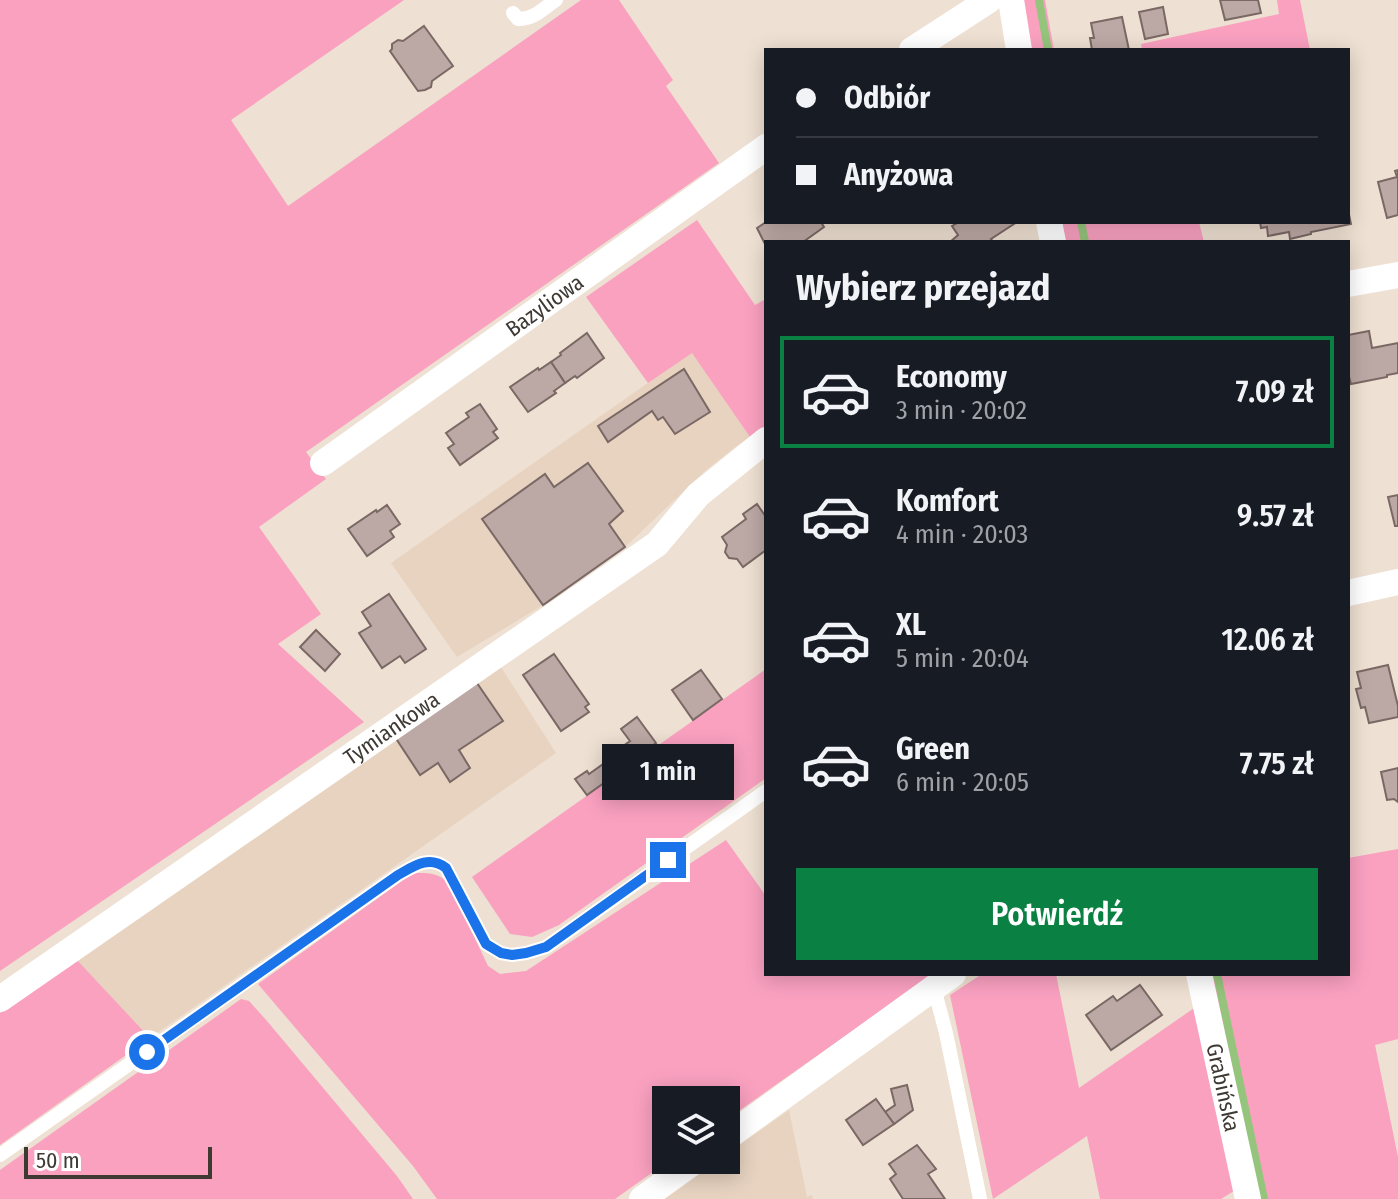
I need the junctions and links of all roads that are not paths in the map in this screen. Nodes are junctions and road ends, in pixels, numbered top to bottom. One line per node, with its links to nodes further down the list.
1 (556, 0): 4 (lane)
2 (989, 0): 5 (street)
3 (1011, 0): 6 (street)
4 (513, 13)
5 (915, 48)
6 (1019, 48)
7 (764, 148): 11 (street, Bazyliowa)
8 (1398, 275): 9 (street)
9 (1350, 284)
10 (764, 442): 17 (street, Tymiankowa)
11 (323, 463)
12 (1398, 582): 13 (street)
13 (1350, 593)
14 (764, 792): 19 (lane)
15 (1199, 976): 23 (street, Grabińska)
16 (943, 981): 18 (street); 22 (lane)
17 (0, 999)
18 (740, 1128)
19 (0, 1155)
20 (677, 1174): 21 (street)
21 (642, 1199)
22 (980, 1199)
23 (1248, 1199)

